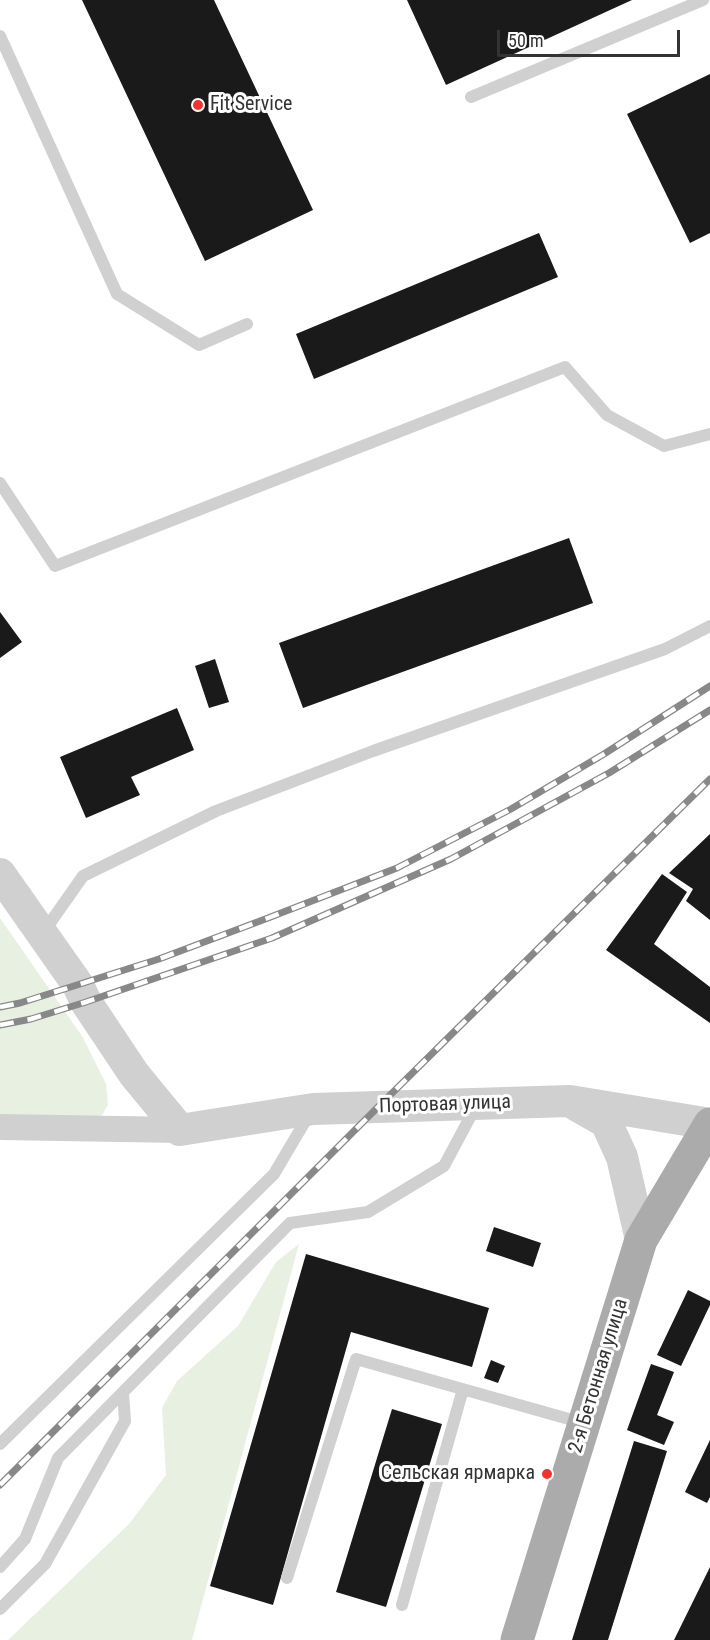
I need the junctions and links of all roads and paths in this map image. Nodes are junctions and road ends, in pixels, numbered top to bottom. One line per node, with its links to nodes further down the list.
1 (703, 0): 3 (lane)
2 (0, 36): 4 (lane)
3 (471, 97)
4 (246, 324)
5 (710, 434): 6 (lane)
6 (0, 483)
7 (710, 626): 9 (lane)
8 (0, 874): 9 (street)
9 (42, 934): 15 (street)
10 (570, 1101): 11 (street, Портовая улица); 13 (street, Портовая улица); 16 (street)
11 (477, 1104): 12 (street, Портовая улица); 18 (lane)
12 (313, 1109): 15 (street, Портовая улица); 20 (lane)
13 (710, 1124): 16 (main road, 2-я Бетонная улица)
14 (0, 1127): 15 (street, Портовая улица)
15 (180, 1130)
16 (641, 1240): 19 (main road, 2-я Бетонная улица)
17 (463, 1389): 19 (lane); 22 (lane); 23 (lane)
18 (123, 1393): 21 (lane); 24 (lane)
19 (585, 1423): 25 (main road, 2-я Бетонная улица)
20 (0, 1444)
21 (0, 1567)
22 (287, 1578)
23 (402, 1605)
24 (0, 1610)
25 (517, 1640)

